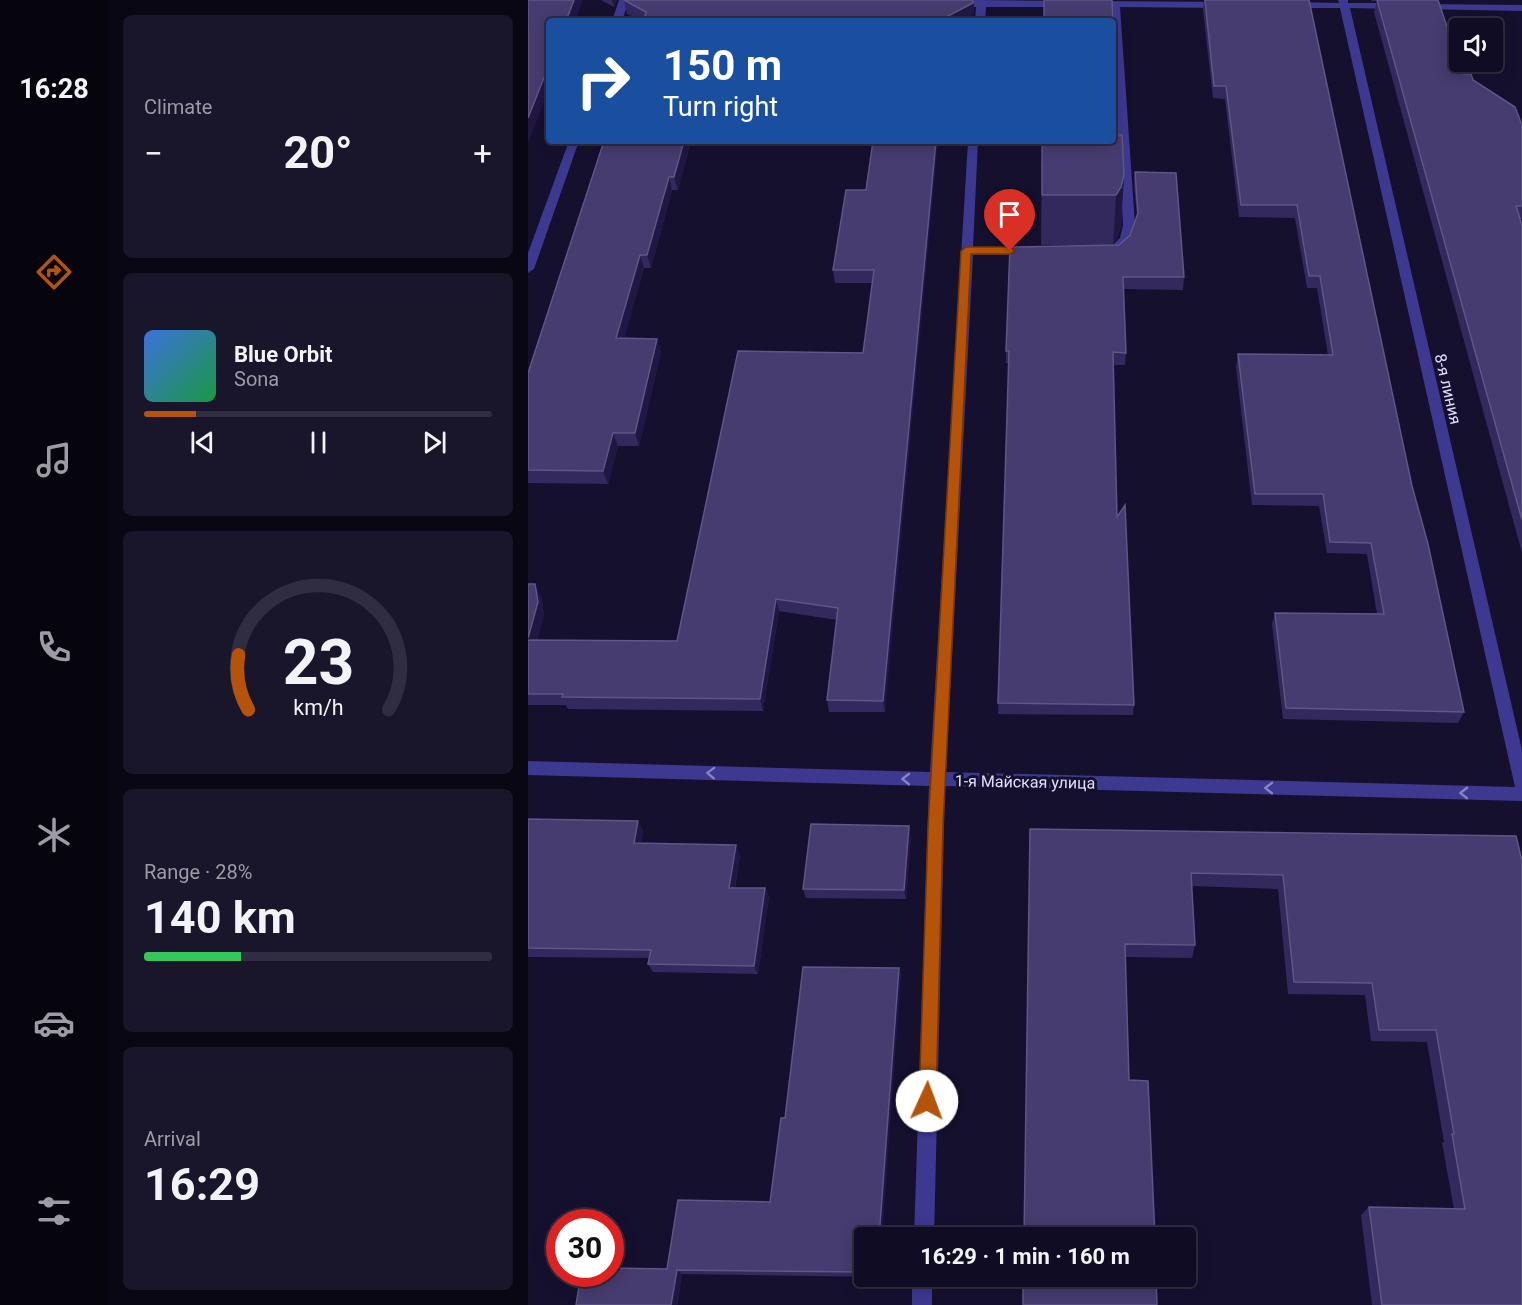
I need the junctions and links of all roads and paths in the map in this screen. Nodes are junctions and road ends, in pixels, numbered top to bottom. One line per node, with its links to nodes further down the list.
1 (624, 0): 13 (street)
2 (981, 2): 3 (street); 5 (street); 14 (street)
3 (946, 3)
4 (1343, 3): 9 (street); 10 (street); 25 (street, 8-я линия)
5 (1071, 4)
6 (1082, 4): 7 (street)
7 (1115, 4): 8 (street); 15 (street)
8 (1230, 5)
9 (1275, 5)
10 (1403, 6)
11 (1415, 7): 12 (street)
12 (1522, 8)
13 (618, 18)
14 (980, 18)
15 (1116, 18)
16 (1116, 20): 21 (street)
17 (573, 144): 22 (street)
18 (973, 144): 19 (street)
19 (966, 251): 20 (street); 24 (street)
20 (1036, 251)
21 (1106, 251)
22 (528, 269)
23 (528, 768): 24 (street, 1-я Майская улица, one-way to 23)
24 (938, 780): 26 (street, 1-я Майская улица, one-way to 24); 27 (street)
25 (1522, 785)
26 (1522, 794)
27 (924, 1227)
28 (922, 1287): 29 (street)
29 (922, 1305)

